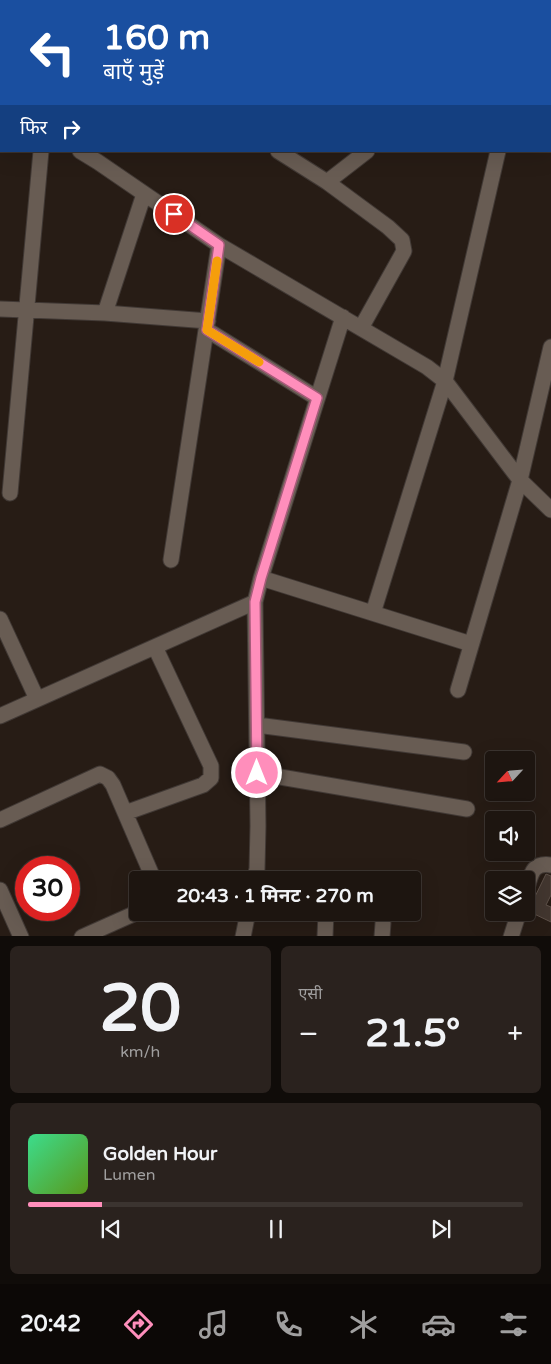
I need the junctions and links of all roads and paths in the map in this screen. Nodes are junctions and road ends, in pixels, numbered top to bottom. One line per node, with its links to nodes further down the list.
1 (41, 152): 11 (street)
2 (84, 152): 6 (street)
3 (280, 152): 7 (street)
4 (367, 152): 7 (street)
5 (498, 152): 17 (street)
6 (102, 157): 8 (street)
7 (327, 182): 15 (street)
8 (144, 194): 9 (street); 12 (street)
9 (219, 245): 13 (street); 14 (street)
10 (0, 309): 11 (street)
11 (28, 310): 12 (street); 20 (street)
12 (105, 313): 14 (street)
13 (342, 317): 15 (street); 18 (street)
14 (208, 326): 18 (street); 22 (street)
15 (361, 328): 17 (street)
16 (551, 347): 19 (street)
17 (445, 381): 19 (street); 25 (street)
18 (317, 398): 23 (street)
19 (520, 480): 21 (street); 27 (street)
20 (10, 493)
21 (551, 510)
22 (171, 560)
23 (261, 578): 24 (street); 25 (street)
24 (255, 602): 28 (street); 32 (street)
25 (373, 612): 27 (street)
26 (0, 619): 30 (street)
27 (471, 644): 29 (street)
28 (154, 647): 30 (street); 36 (street)
29 (458, 690)
30 (37, 699): 31 (street)
31 (0, 716)
32 (257, 725): 33 (street); 34 (street)
33 (464, 752)
34 (257, 773): 35 (street); 40 (street)
35 (467, 809)
36 (125, 813): 37 (street); 39 (street)
37 (0, 820)
38 (551, 865): 41 (street)
39 (150, 871)
40 (257, 871)
41 (533, 871)
42 (0, 890): 47 (street)
43 (129, 916): 48 (street)
44 (246, 921): 49 (street)
45 (326, 921): 50 (street)
46 (516, 921): 51 (street)
47 (21, 936)
48 (82, 936)
49 (243, 936)
50 (325, 936)
51 (511, 936)

